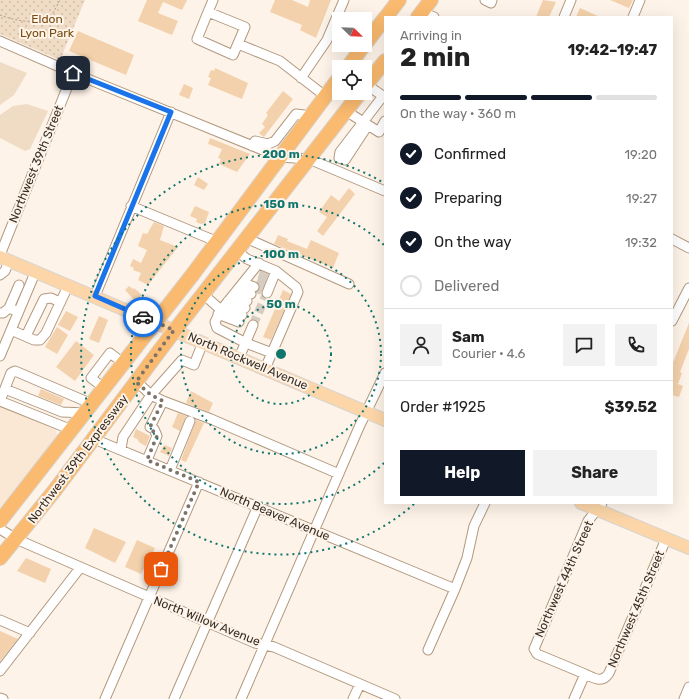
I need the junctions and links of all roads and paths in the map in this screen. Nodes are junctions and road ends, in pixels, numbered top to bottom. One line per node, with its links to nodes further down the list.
1 (60, 0): 11 (path)
2 (213, 0): 10 (street)
3 (344, 0): 24 (street)
4 (399, 0): 13 (highway)
5 (431, 0): 12 (highway)
6 (485, 0): 7 (street)
7 (492, 0)
8 (570, 0): 14 (street)
9 (640, 0): 15 (street)
10 (208, 12): 19 (street); 19 (street)
11 (0, 15)
12 (425, 15)
13 (387, 16)
14 (564, 16)
15 (633, 16)
16 (384, 19): 17 (highway)
17 (372, 36)
18 (0, 41): 23 (street)
19 (238, 44): 24 (street)
20 (360, 52): 21 (highway)
21 (353, 60)
22 (384, 62): 25 (highway, Northwest 39th Expressway)
23 (73, 73): 32 (street); 46 (street, Northwest 39th Street)
24 (301, 78): 28 (street)
25 (372, 78)
26 (332, 87): 28 (highway, Northwest 39th Expressway)
27 (372, 91): 29 (street)
28 (325, 96): 33 (highway, Northwest 39th Expressway)
29 (384, 96): 35 (street)
30 (355, 100): 31 (highway, Northwest 39th Expressway)
31 (346, 111): 35 (street); 38 (highway, Northwest 39th Expressway)
32 (171, 112): 36 (street); 40 (street)
33 (308, 119): 36 (street); 37 (highway, Northwest 39th Expressway)
34 (384, 122): 35 (street)
35 (366, 123)
36 (252, 146): 37 (street)
37 (280, 157): 38 (street); 43 (highway, Northwest 39th Expressway)
38 (309, 159): 39 (street); 41 (highway, Northwest 39th Expressway)
39 (384, 191)
40 (131, 206): 43 (street); 56 (street)
41 (246, 238): 45 (highway, Northwest 39th Expressway); 50 (street)
42 (673, 240): 44 (street)
43 (218, 242): 62 (highway, Northwest 39th Expressway)
44 (689, 248)
45 (237, 251): 47 (street); 55 (highway, Northwest 39th Expressway)
46 (3, 258): 48 (main road, North Rockwell Avenue); 49 (street, Northwest 39th Street)
47 (259, 263): 54 (street); 54 (street)
48 (35, 273): 52 (main road, North Rockwell Avenue); 59 (street)
49 (0, 274)
50 (349, 284)
51 (19, 285): 58 (street)
52 (68, 286): 56 (main road, North Rockwell Avenue); 57 (street)
53 (689, 288): 61 (street)
54 (248, 292): 55 (street); 68 (street); 69 (street)
55 (203, 294): 65 (highway, Northwest 39th Expressway)
56 (95, 296): 62 (main road, North Rockwell Avenue)
57 (60, 302): 66 (street); 66 (street)
58 (9, 308): 59 (street); 60 (street)
59 (18, 312): 64 (street)
60 (0, 313)
61 (673, 319)
62 (156, 322): 65 (main road, North Rockwell Avenue); 81 (highway, Northwest 39th Expressway)
63 (251, 326): 68 (street)
64 (11, 330): 66 (street); 70 (street)
65 (174, 330): 67 (main road, North Rockwell Avenue); 74 (highway, Northwest 39th Expressway)
66 (26, 336)
67 (203, 342): 71 (main road, North Rockwell Avenue); 76 (street)
68 (246, 343): 69 (street); 71 (street)
69 (272, 354): 72 (street)
70 (0, 356)
71 (239, 358): 72 (main road, North Rockwell Avenue)
72 (265, 369): 83 (main road, North Rockwell Avenue)
73 (384, 375): 83 (street)
74 (136, 382): 76 (street); 88 (highway, Northwest 39th Expressway)
75 (5, 389): 77 (street); 78 (street); 80 (street)
76 (151, 395): 79 (street); 89 (street)
77 (72, 396): 81 (street); 82 (street)
78 (0, 401): 84 (street)
79 (163, 401): 90 (street); 92 (street)
80 (39, 403): 82 (street); 84 (street)
81 (89, 408): 82 (street); 87 (highway, Northwest 39th Expressway)
82 (65, 412)
83 (367, 412): 85 (main road, North Rockwell Avenue); 92 (street)
84 (34, 415): 87 (street)
85 (384, 420)
86 (190, 421): 91 (street)
87 (72, 430): 98 (highway, Northwest 39th Expressway)
88 (94, 439): 89 (street, North Beaver Avenue); 101 (highway, Northwest 39th Expressway)
89 (121, 449): 90 (street, North Beaver Avenue)
90 (147, 460): 91 (street, North Beaver Avenue)
91 (170, 470): 93 (street, North Beaver Avenue)
92 (339, 474): 100 (street)
93 (199, 482): 96 (street, North Beaver Avenue); 107 (street)
94 (485, 504): 106 (street)
95 (587, 504): 97 (main road)
96 (258, 506): 100 (street, North Beaver Avenue); 109 (street)
97 (599, 506): 102 (main road); 114 (street, Northwest 44th Street)
98 (0, 521)
99 (0, 529): 101 (street, North Willow Avenue)
100 (314, 530): 106 (street, North Beaver Avenue); 111 (street)
101 (16, 539): 104 (highway, Northwest 39th Expressway); 105 (street, North Willow Avenue)
102 (666, 539): 103 (main road); 114 (street, Northwest 45th Street)
103 (689, 548)
104 (0, 558)
105 (80, 568): 107 (street, North Willow Avenue); 110 (street)
106 (455, 589): 112 (street)
107 (149, 598): 109 (street, North Willow Avenue); 119 (street)
108 (0, 620): 110 (street)
109 (207, 622): 111 (street, North Willow Avenue); 120 (street)
110 (30, 633): 113 (street)
111 (264, 645): 115 (street, North Willow Avenue); 121 (street)
112 (428, 650)
113 (0, 671)
114 (585, 674): 124 (street)
115 (360, 684): 122 (street); 123 (street, North Willow Avenue)
116 (689, 687): 125 (street)
117 (0, 698): 118 (street)
118 (3, 699)
119 (105, 699)
120 (174, 699)
121 (241, 699)
122 (353, 699)
123 (394, 699)
124 (574, 699)
125 (684, 699)

